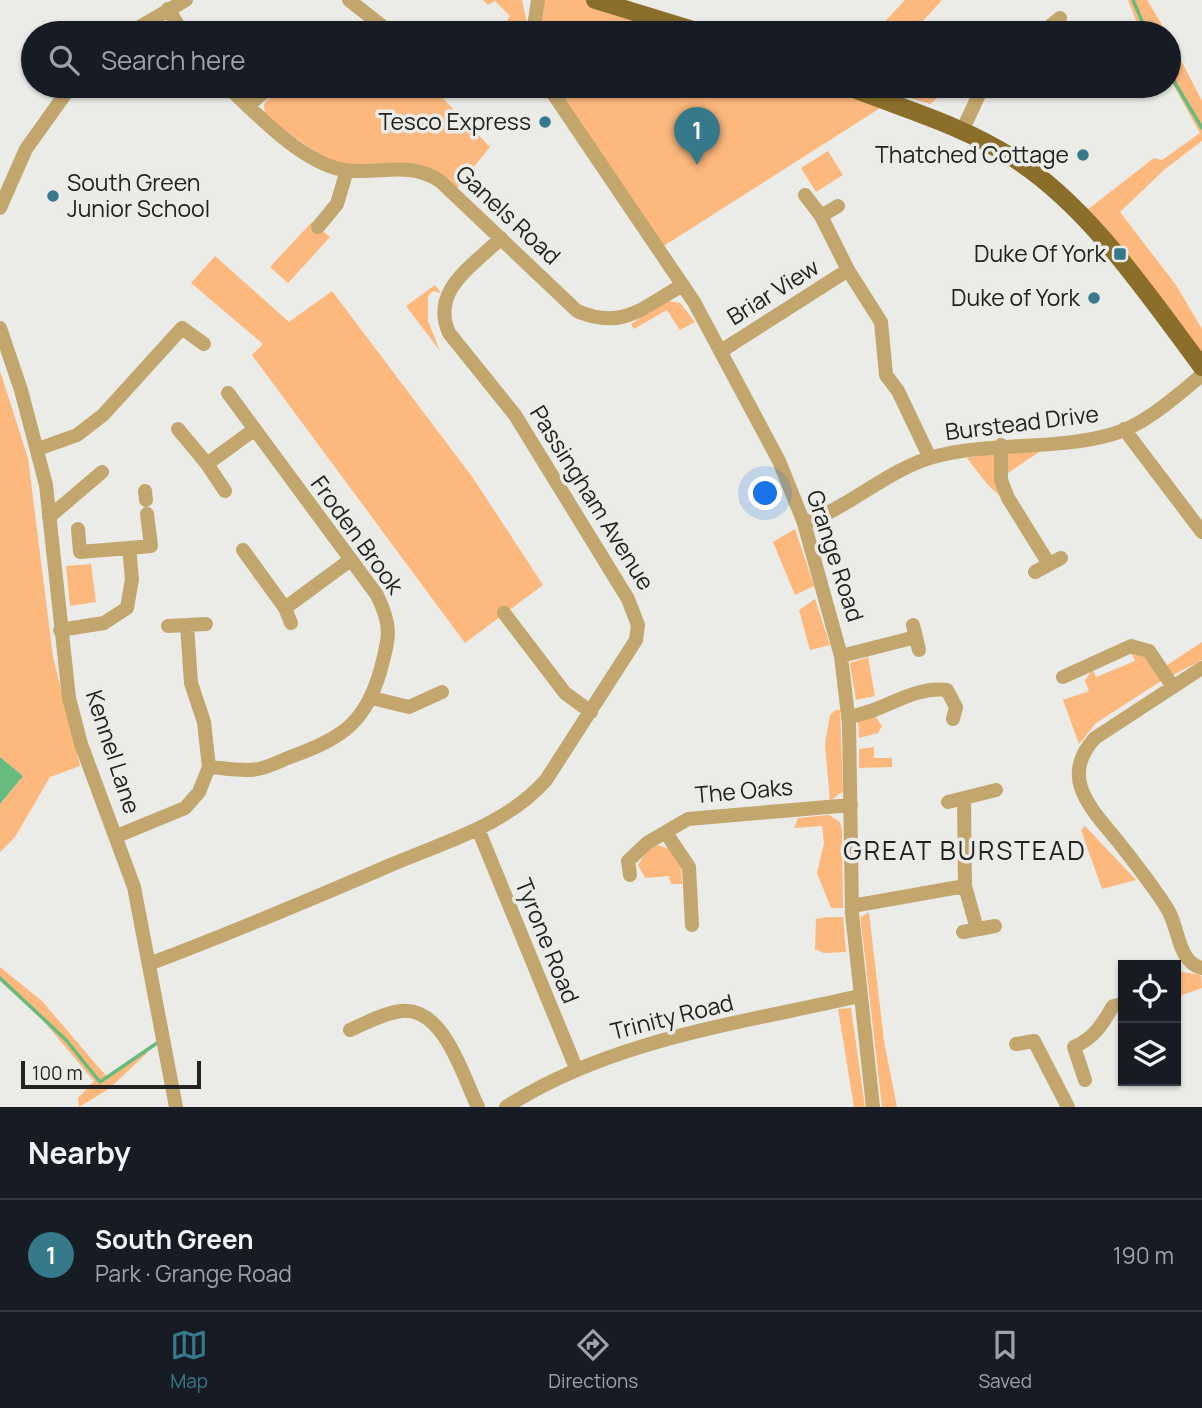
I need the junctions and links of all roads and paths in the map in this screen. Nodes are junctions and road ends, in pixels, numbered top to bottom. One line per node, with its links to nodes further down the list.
1 (186, 0): 5 (street)
2 (349, 0): 9 (street)
3 (538, 0): 10 (street)
4 (595, 0): 11 (main road)
5 (168, 9): 7 (street); 8 (street)
6 (1060, 18): 12 (street)
7 (148, 21)
8 (176, 21)
9 (376, 21)
10 (535, 21)
11 (664, 21)
12 (1056, 21)
13 (62, 98): 24 (street)
14 (240, 98): 19 (street, Ganels Road)
15 (257, 98): 19 (street)
16 (556, 98): 29 (street, Grange Road)
17 (877, 98): 20 (main road)
18 (977, 98): 20 (street)
19 (248, 106): 21 (street, Ganels Road)
20 (962, 131): 33 (main road)
21 (346, 170): 26 (street); 27 (street, Ganels Road)
22 (806, 195): 25 (street)
23 (838, 206): 25 (street)
24 (0, 208)
25 (821, 216): 28 (street)
26 (318, 227)
27 (501, 238): 29 (street, Ganels Road); 68 (street, Passingham Avenue)
28 (848, 271): 32 (street, Briar View); 41 (street)
29 (683, 285): 32 (street, Grange Road)
30 (0, 328): 40 (street, Kennel Lane)
31 (204, 344): 40 (street)
32 (721, 351): 47 (street, Grange Road)
33 (1202, 367)
34 (1202, 375): 38 (street, Burstead Drive)
35 (228, 393): 37 (street, Froden Brook)
36 (178, 429): 42 (street)
37 (255, 429): 42 (street); 52 (street, Froden Brook)
38 (1124, 429): 39 (street, Burstead Drive); 49 (street)
39 (1001, 445): 41 (street, Burstead Drive); 53 (street)
40 (38, 449): 46 (street, Kennel Lane)
41 (930, 458): 47 (street, Burstead Drive)
42 (207, 464): 44 (street)
43 (102, 472): 46 (street)
44 (225, 491)
45 (146, 502): 50 (street)
46 (49, 517): 60 (street, Kennel Lane)
47 (804, 523): 62 (street, Grange Road)
48 (78, 529): 50 (street)
49 (1202, 530)
50 (130, 548): 60 (street)
51 (243, 550): 54 (street)
52 (349, 561): 54 (street); 67 (street, Froden Brook)
53 (1048, 564)
54 (285, 608): 56 (street)
55 (504, 613): 68 (street)
56 (291, 623)
57 (206, 624): 58 (street)
58 (187, 625): 59 (street); 71 (street)
59 (168, 626)
60 (60, 630): 78 (street, Kennel Lane)
61 (916, 637): 62 (street)
62 (841, 656): 69 (street, Grange Road)
63 (1202, 668): 65 (street)
64 (1063, 677): 65 (street)
65 (1173, 687): 84 (street)
66 (442, 692): 67 (street)
67 (372, 698): 71 (street, Froden Brook)
68 (591, 712): 76 (street, Passingham Avenue)
69 (848, 717): 70 (street); 75 (street, Grange Road)
70 (953, 719)
71 (209, 766): 78 (street)
72 (996, 790): 73 (street)
73 (964, 799): 74 (street); 80 (street)
74 (948, 802)
75 (851, 805): 77 (street, The Oaks); 81 (street, Grange Road)
76 (478, 829): 86 (street, Passingham Avenue); 92 (street, Tyrone Road)
77 (667, 833): 79 (street, The Oaks); 82 (street)
78 (117, 836): 86 (street, Kennel Lane)
79 (630, 875)
80 (965, 886): 81 (street); 83 (street)
81 (852, 906): 88 (street, Grange Road)
82 (692, 925)
83 (995, 926)
84 (1180, 960)
85 (1181, 961): 87 (street)
86 (149, 964): 94 (street, Kennel Lane)
87 (1202, 968)
88 (859, 996): 92 (street, Trinity Road); 97 (street, Grange Road)
89 (1118, 1005): 93 (street)
90 (350, 1030): 95 (street)
91 (1016, 1044): 98 (street)
92 (576, 1068): 96 (street, Trinity Road)
93 (1085, 1080)
94 (176, 1107)
95 (478, 1107)
96 (506, 1107)
97 (873, 1107)
98 (1068, 1107)

